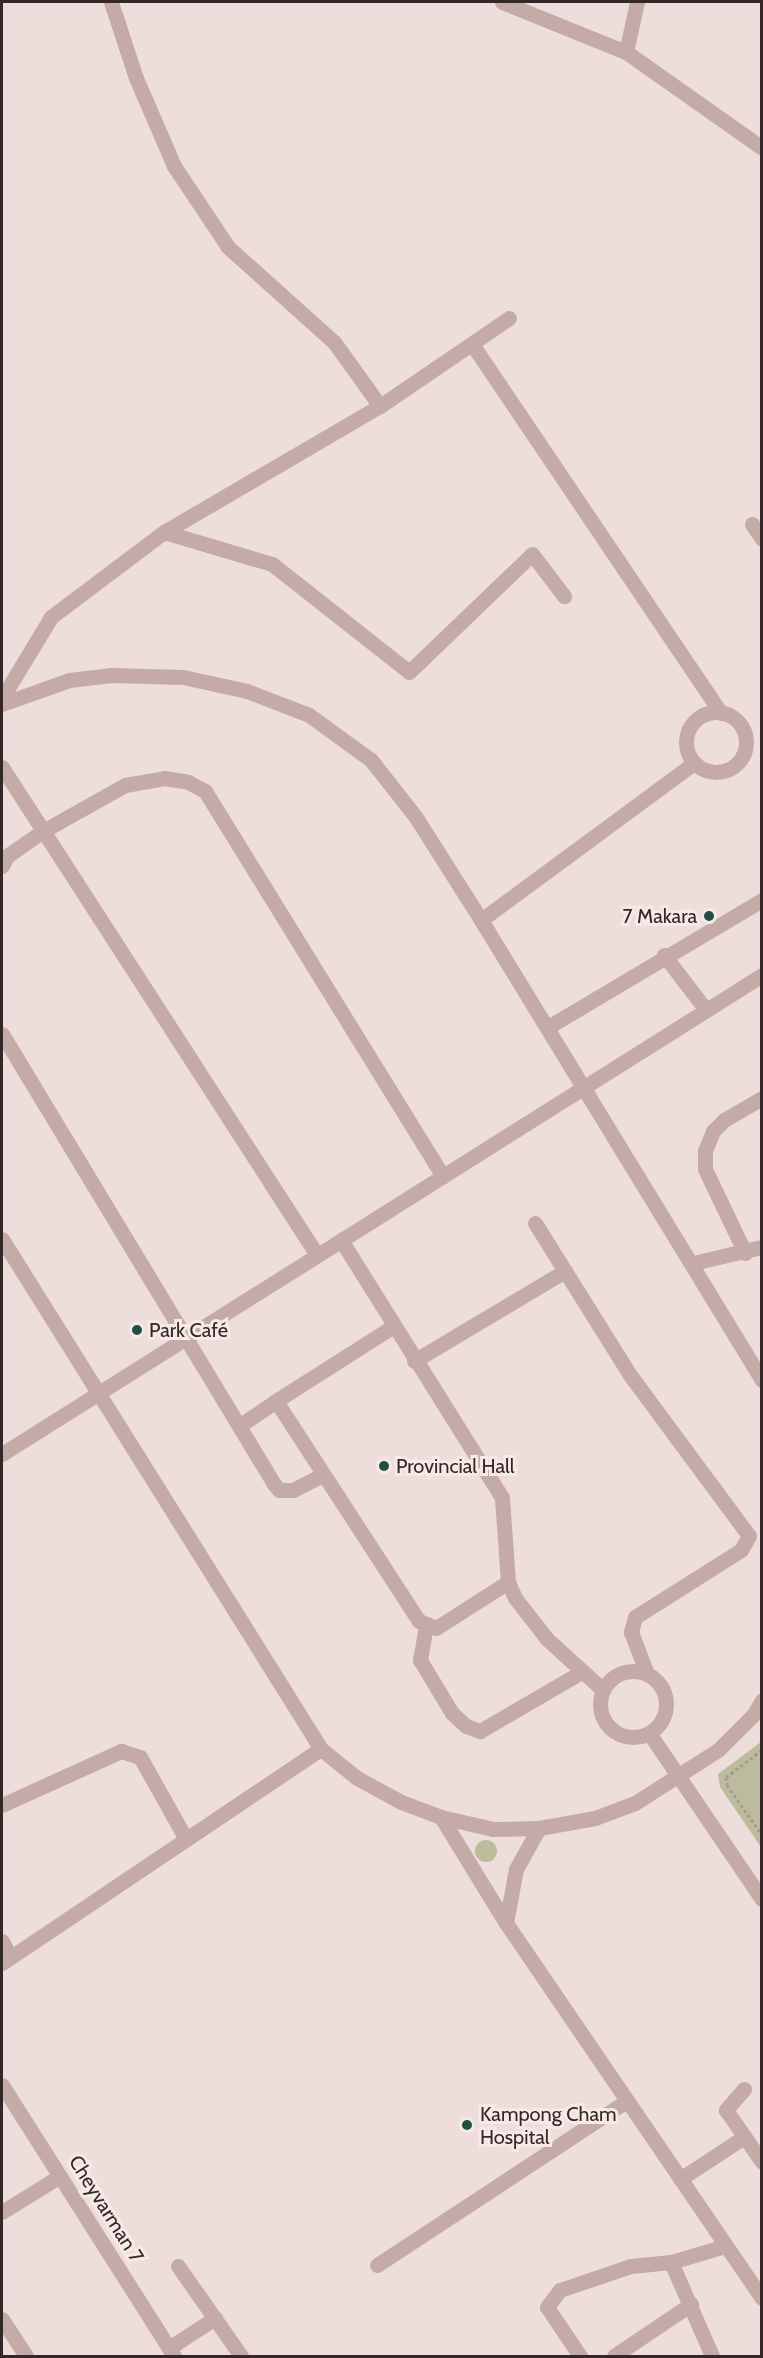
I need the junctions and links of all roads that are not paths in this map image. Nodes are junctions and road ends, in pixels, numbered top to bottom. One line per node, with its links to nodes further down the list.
1 (111, 2): 8 (street)
2 (502, 2): 4 (street)
3 (637, 2): 4 (street)
4 (626, 52): 5 (street)
5 (762, 148)
6 (509, 318): 7 (street)
7 (472, 344): 8 (street); 15 (street)
8 (380, 406): 10 (street)
9 (752, 524): 11 (street)
10 (164, 532): 12 (street); 13 (street)
11 (762, 539)
12 (564, 596)
13 (2, 698)
14 (2, 704): 21 (street)
15 (721, 713): 16 (street); 16 (street)
16 (694, 764): 21 (street)
17 (2, 767): 18 (street)
18 (42, 831): 19 (street); 29 (street); 35 (street)
19 (2, 866)
20 (762, 900): 22 (street)
21 (481, 920): 25 (street)
22 (664, 955): 24 (street); 25 (street)
23 (762, 975): 24 (street)
24 (706, 1010): 27 (street)
25 (548, 1027): 27 (street)
26 (2, 1034): 39 (street)
27 (586, 1086): 29 (street); 36 (street)
28 (762, 1098): 34 (street)
29 (443, 1176): 32 (street)
30 (535, 1223): 37 (street)
31 (2, 1239): 42 (street)
32 (341, 1240): 35 (street); 38 (street)
33 (762, 1247): 34 (street)
34 (745, 1253): 36 (street)
35 (317, 1255): 39 (street)
36 (693, 1263): 41 (street)
37 (565, 1271): 40 (street); 50 (street)
38 (392, 1327): 40 (street); 43 (street)
39 (187, 1337): 42 (street); 44 (street)
40 (414, 1361): 47 (street)
41 (762, 1380)
42 (100, 1392): 45 (street); 54 (street)
43 (276, 1401): 44 (street); 46 (street)
44 (239, 1426): 46 (street)
45 (2, 1454)
46 (322, 1475): 48 (street)
47 (508, 1582): 48 (street); 49 (street)
48 (426, 1626): 49 (street)
49 (583, 1671): 51 (street)
50 (647, 1674): 51 (street); 53 (street)
51 (603, 1690): 53 (street)
52 (762, 1700): 55 (street)
53 (649, 1733): 55 (street)
54 (321, 1749): 57 (street); 59 (street)
55 (679, 1775): 58 (street); 60 (street)
56 (2, 1805): 59 (street)
57 (441, 1817): 58 (street); 61 (street)
58 (539, 1828): 61 (street)
59 (186, 1839): 63 (street)
60 (761, 1898)
61 (506, 1923): 66 (street)
62 (2, 1941): 63 (street)
63 (6, 1960)
64 (2, 2085): 69 (street, Cheyvarman 7)
65 (744, 2089): 67 (street)
66 (627, 2101): 70 (street); 74 (street)
67 (744, 2137): 68 (street); 70 (street)
68 (762, 2162)
69 (60, 2176): 71 (street); 80 (street, Cheyvarman 7)
70 (680, 2179): 72 (street)
71 (2, 2212)
72 (725, 2246): 73 (street); 76 (street)
73 (671, 2262): 77 (street); 83 (street)
74 (377, 2265)
75 (178, 2266): 78 (street)
76 (762, 2298)
77 (691, 2304): 84 (street); 85 (street)
78 (215, 2318): 80 (street); 82 (street)
79 (2, 2319): 81 (street)
80 (171, 2352)
81 (26, 2356)
82 (241, 2356)
83 (580, 2356)
84 (614, 2356)
85 (712, 2356)

